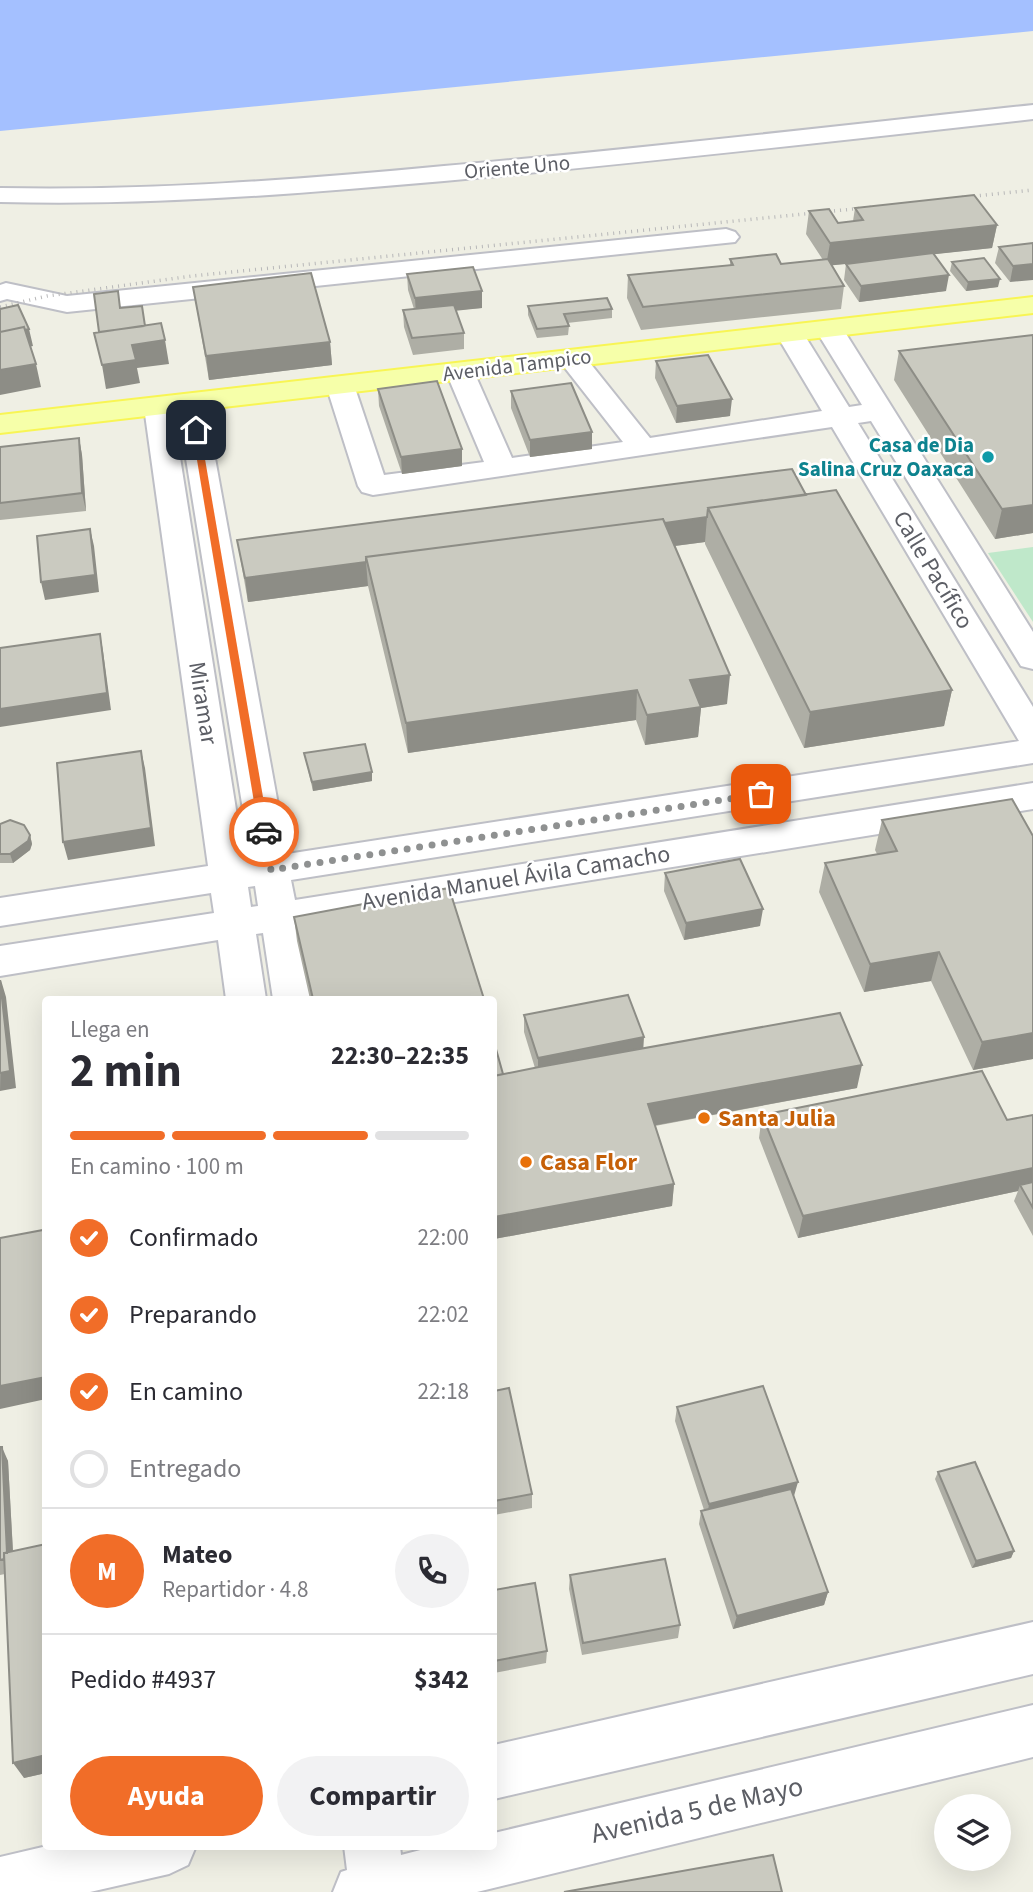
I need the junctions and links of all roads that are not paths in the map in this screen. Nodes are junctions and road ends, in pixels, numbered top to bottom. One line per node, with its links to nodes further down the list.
1 (1033, 112): 2 (street, Oriente Uno)
2 (0, 194)
3 (726, 237): 4 (street)
4 (0, 293)
5 (1033, 305): 6 (main road, Avenida Tampico)
6 (829, 329): 7 (main road, Avenida Tampico); 13 (street, Calle Pacífico)
7 (790, 334): 8 (main road, Avenida Tampico); 14 (street, Calle Pacífico)
8 (572, 359): 9 (main road, Avenida Tampico); 16 (street)
9 (460, 372): 10 (main road, Avenida Tampico); 17 (street)
10 (340, 386): 11 (main road, Avenida Tampico); 17 (street)
11 (191, 403): 12 (main road, Avenida Tampico); 22 (street, Miramar)
12 (158, 407): 15 (main road, Avenida Tampico); 23 (street, Miramar)
13 (879, 411): 14 (street); 18 (street, Calle Pacífico)
14 (840, 417): 16 (street); 19 (street, Calle Pacífico)
15 (0, 424)
16 (642, 447): 17 (street)
17 (502, 469)
18 (1033, 658)
19 (1033, 735)
20 (1033, 751): 22 (street, Avenida Manuel Ávila Camacho)
21 (1033, 796): 25 (street, Avenida Manuel Ávila Camacho)
22 (271, 870): 23 (street, Avenida Manuel Ávila Camacho); 25 (street, Miramar)
23 (229, 877): 24 (street, Avenida Manuel Ávila Camacho); 26 (street, Miramar)
24 (0, 912)
25 (279, 916): 26 (street, Avenida Manuel Ávila Camacho); 29 (street, Miramar)
26 (235, 924): 27 (street, Avenida Manuel Ávila Camacho); 28 (street, Miramar)
27 (0, 961)
28 (246, 996)
29 (292, 996)
30 (1033, 1648): 32 (street)
31 (1033, 1731): 34 (street, Avenida 5 de Mayo)
32 (497, 1771)
33 (152, 1850): 36 (street)
34 (440, 1870): 35 (street, Avenida 5 de Mayo)
35 (372, 1880)
36 (0, 1885)

